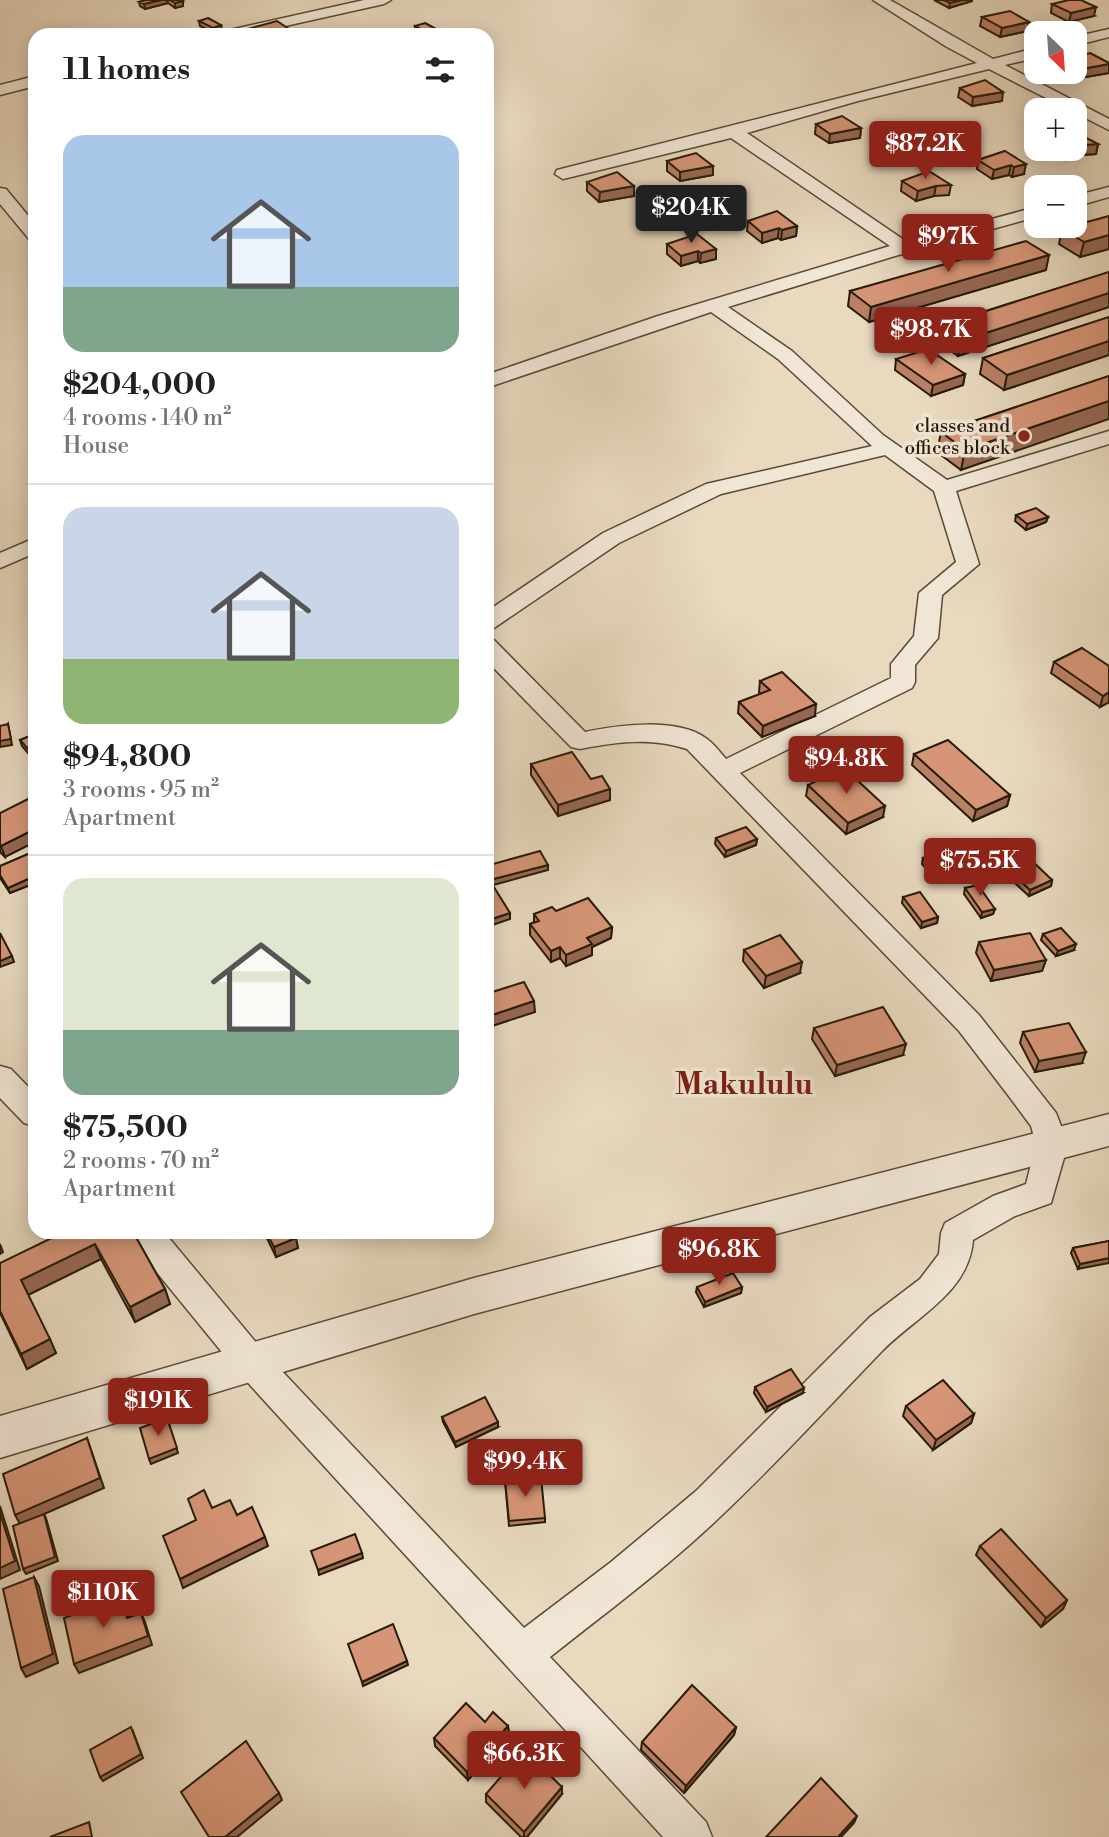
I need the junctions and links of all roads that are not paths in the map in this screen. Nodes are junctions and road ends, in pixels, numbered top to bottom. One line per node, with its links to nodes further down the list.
1 (384, 0): 3 (street)
2 (880, 0): 7 (street)
3 (257, 28)
4 (1109, 33): 5 (street)
5 (1087, 39)
6 (1024, 56): 7 (street)
7 (994, 65): 10 (street); 11 (street)
8 (28, 83): 9 (street)
9 (0, 90)
10 (1109, 125)
11 (734, 132): 12 (street); 18 (street)
12 (563, 174)
13 (1109, 191): 15 (street)
14 (0, 193): 17 (street)
15 (1087, 198)
16 (1024, 215): 18 (street)
17 (28, 227)
18 (904, 248): 19 (street)
19 (715, 306): 20 (street); 22 (street)
20 (494, 379)
21 (1109, 437): 23 (street)
22 (888, 448): 23 (street); 26 (street)
23 (944, 488): 28 (street)
24 (28, 548): 25 (street)
25 (0, 561)
26 (494, 617)
27 (494, 653): 28 (street)
28 (725, 770): 32 (street)
29 (0, 1078): 30 (street)
30 (28, 1107)
31 (1109, 1130): 32 (street)
32 (1052, 1144): 34 (street); 36 (street)
33 (150, 1239): 34 (street)
34 (251, 1362): 35 (street); 36 (street)
35 (0, 1437)
36 (521, 1655): 37 (street)
37 (679, 1831)

